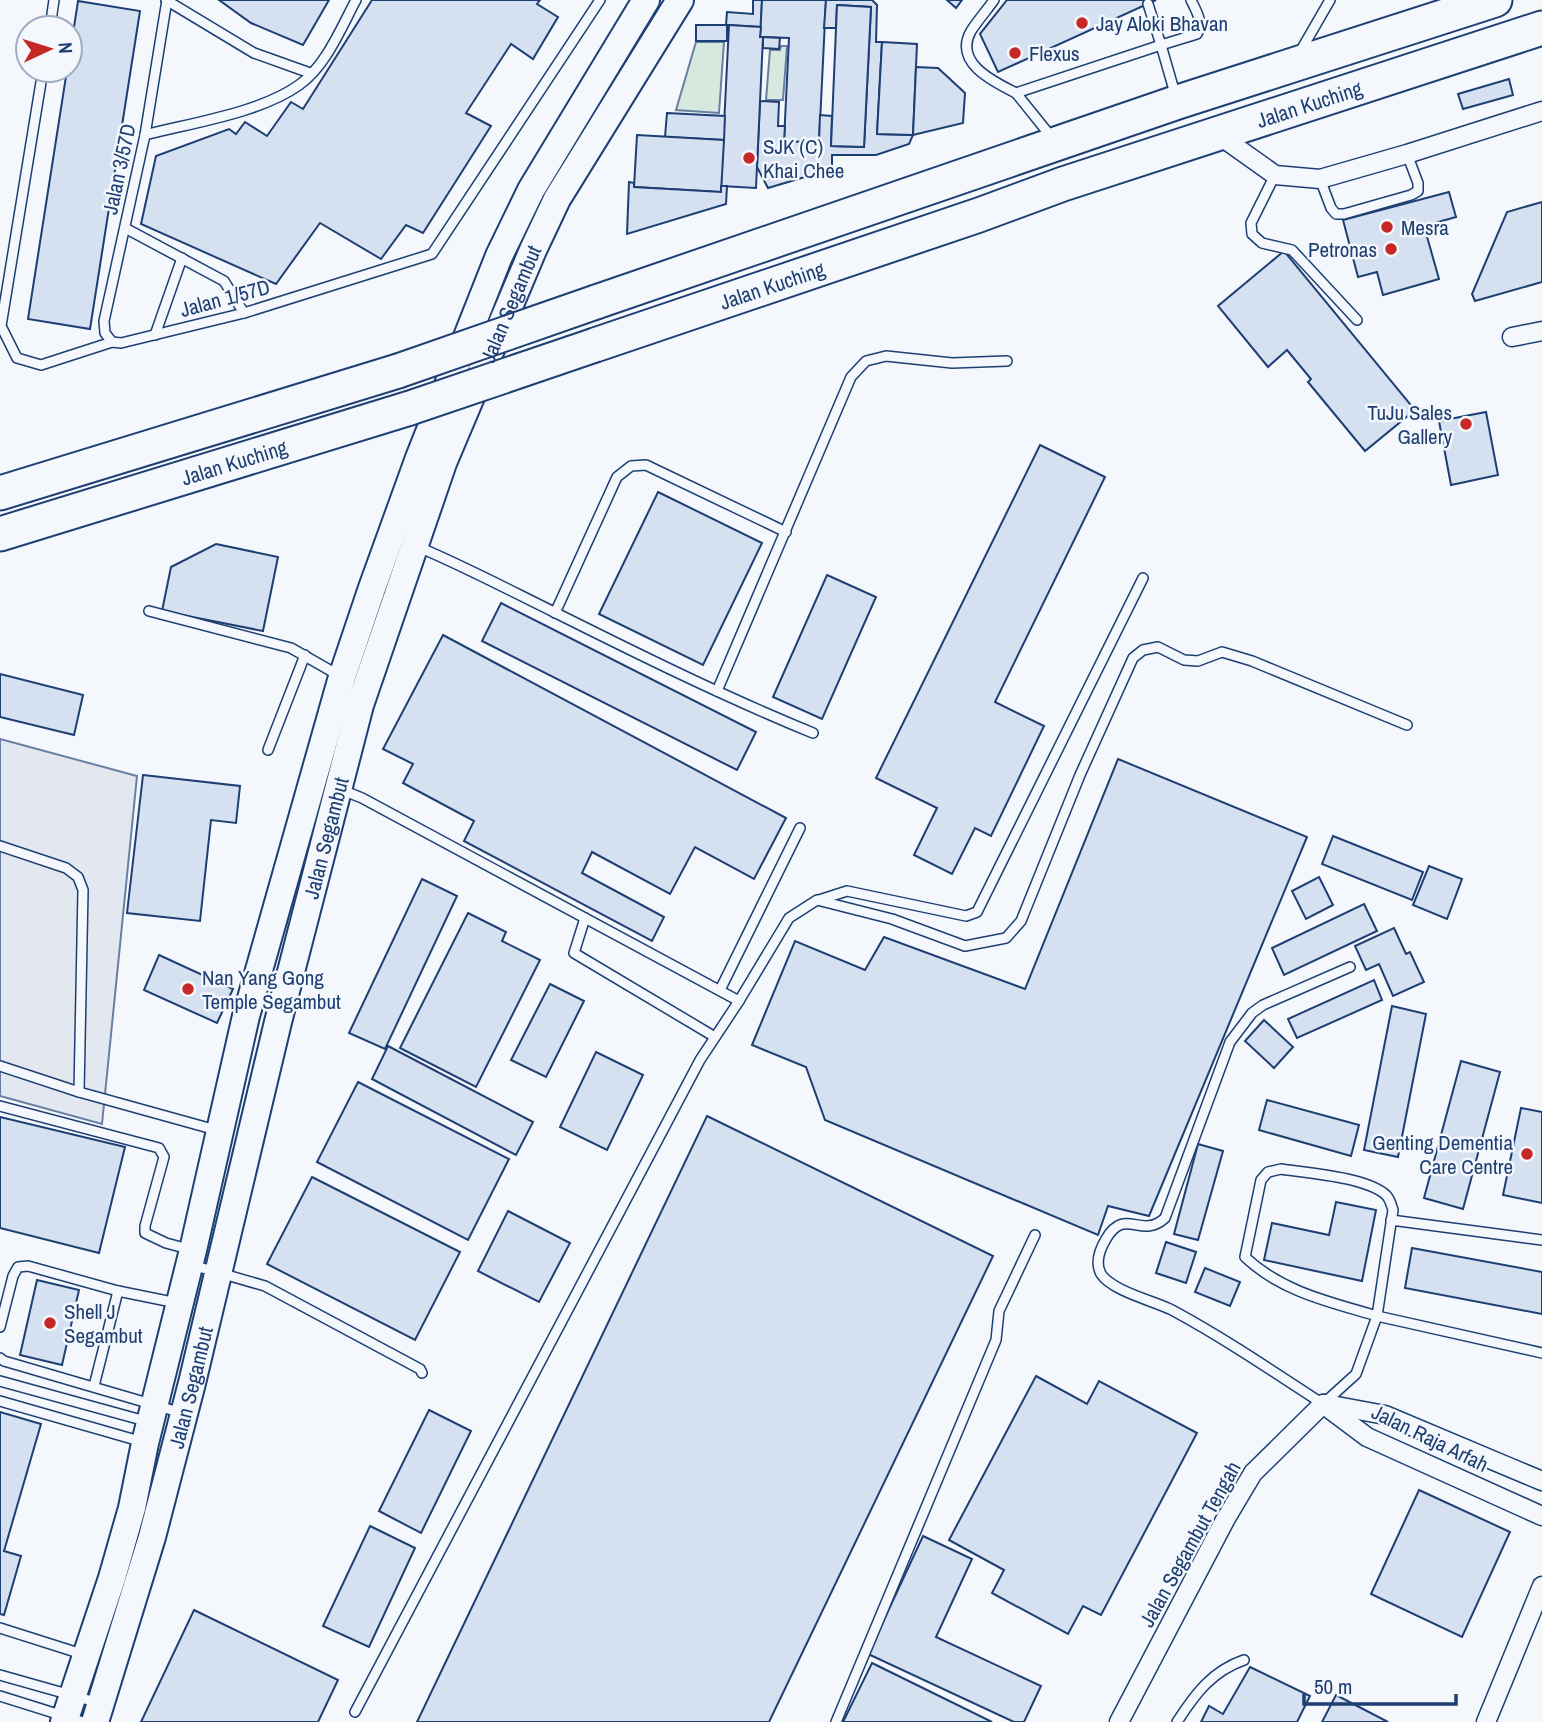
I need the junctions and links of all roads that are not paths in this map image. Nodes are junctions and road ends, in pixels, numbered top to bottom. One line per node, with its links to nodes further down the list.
1 (167, 0): 14 (lane); 20 (lane, Jalan 3/57D)
2 (356, 0): 14 (lane)
3 (600, 0): 27 (lane, Jalan 1/57D)
4 (646, 0): 42 (main road, Jalan Segambut)
5 (680, 0): 37 (main road, Jalan Segambut)
6 (994, 0): 16 (lane)
7 (1191, 0): 12 (lane)
8 (1330, 0): 13 (lane)
9 (1495, 0): 13 (highway, Jalan Kuching)
10 (1148, 4): 12 (lane)
11 (1542, 28): 19 (highway, Jalan Kuching)
12 (1161, 45): 16 (lane); 17 (lane)
13 (1292, 65): 17 (highway, Jalan Kuching)
14 (310, 73): 20 (lane)
15 (41, 84): 32 (lane, Jalan 1/57D)
16 (1016, 93): 21 (lane)
17 (1178, 102): 21 (highway, Jalan Kuching)
18 (1542, 111): 22 (street)
19 (1216, 133): 23 (street); 36 (highway, Jalan Kuching, bridge)
20 (145, 135): 25 (lane, Jalan 3/57D)
21 (1057, 144): 34 (highway, Jalan Kuching, bridge)
22 (1407, 154): 24 (street); 24 (lane)
23 (1275, 175): 24 (street); 28 (lane)
24 (1320, 179)
25 (125, 228): 26 (lane); 32 (lane, Jalan 3/57D)
26 (182, 258): 27 (lane); 30 (lane)
27 (244, 313): 30 (lane, Jalan 1/57D)
28 (1357, 320)
29 (1542, 331): 31 (street)
30 (155, 335): 32 (lane, Jalan 1/57D)
31 (1512, 337)
32 (112, 342)
33 (1007, 362): 35 (lane)
34 (0, 493)
35 (786, 532): 40 (lane); 43 (lane)
36 (0, 534)
37 (414, 545): 40 (lane); 47 (main road, Jalan Segambut)
38 (1143, 578): 50 (lane)
39 (149, 611): 41 (lane)
40 (555, 613): 43 (lane)
41 (305, 655): 42 (lane); 46 (lane)
42 (342, 677): 59 (main road, Jalan Segambut)
43 (717, 691): 45 (lane)
44 (1407, 725): 50 (lane)
45 (813, 733)
46 (268, 750)
47 (338, 788): 51 (lane); 64 (main road, Jalan Segambut)
48 (800, 828): 53 (lane)
49 (0, 846): 57 (lane)
50 (817, 901): 54 (lane)
51 (585, 918): 53 (lane); 55 (lane)
52 (1350, 967): 75 (lane)
53 (720, 990): 54 (lane)
54 (739, 1001): 55 (lane)
55 (715, 1037): 86 (lane)
56 (0, 1066): 57 (lane)
57 (79, 1092): 59 (lane)
58 (0, 1106): 63 (lane)
59 (220, 1131): 63 (main road, Jalan Segambut)
60 (1391, 1220): 62 (lane); 67 (lane); 67 (lane)
61 (1035, 1235): 88 (lane)
62 (1542, 1240)
63 (192, 1257): 64 (lane); 66 (main road, Jalan Segambut)
64 (219, 1271): 71 (lane); 76 (main road, Jalan Segambut)
65 (118, 1291): 66 (lane); 68 (lane); 73 (lane)
66 (180, 1304): 77 (main road, Jalan Segambut)
67 (1377, 1316): 69 (lane); 75 (lane)
68 (0, 1327)
69 (1542, 1353)
70 (0, 1358): 73 (lane)
71 (422, 1373)
72 (0, 1381): 77 (lane)
73 (94, 1385): 77 (lane)
74 (0, 1401): 77 (lane)
75 (1323, 1404): 78 (street, Jalan Raja Arfah); 79 (street, Jalan Raja Arfah); 89 (street, Jalan Segambut Tengah)
76 (184, 1414): 77 (lane); 87 (main road, Jalan Segambut)
77 (150, 1423): 82 (main road, Jalan Segambut)
78 (1542, 1481)
79 (1542, 1516)
80 (1542, 1586): 91 (street)
81 (0, 1628): 82 (lane)
82 (87, 1656): 87 (main road, Jalan Segambut)
83 (1244, 1660): 90 (lane)
84 (0, 1675): 87 (lane)
85 (0, 1696): 87 (lane)
86 (355, 1712)
87 (81, 1713)
88 (836, 1722)
89 (1119, 1722)
90 (1177, 1722)
91 (1486, 1722)

